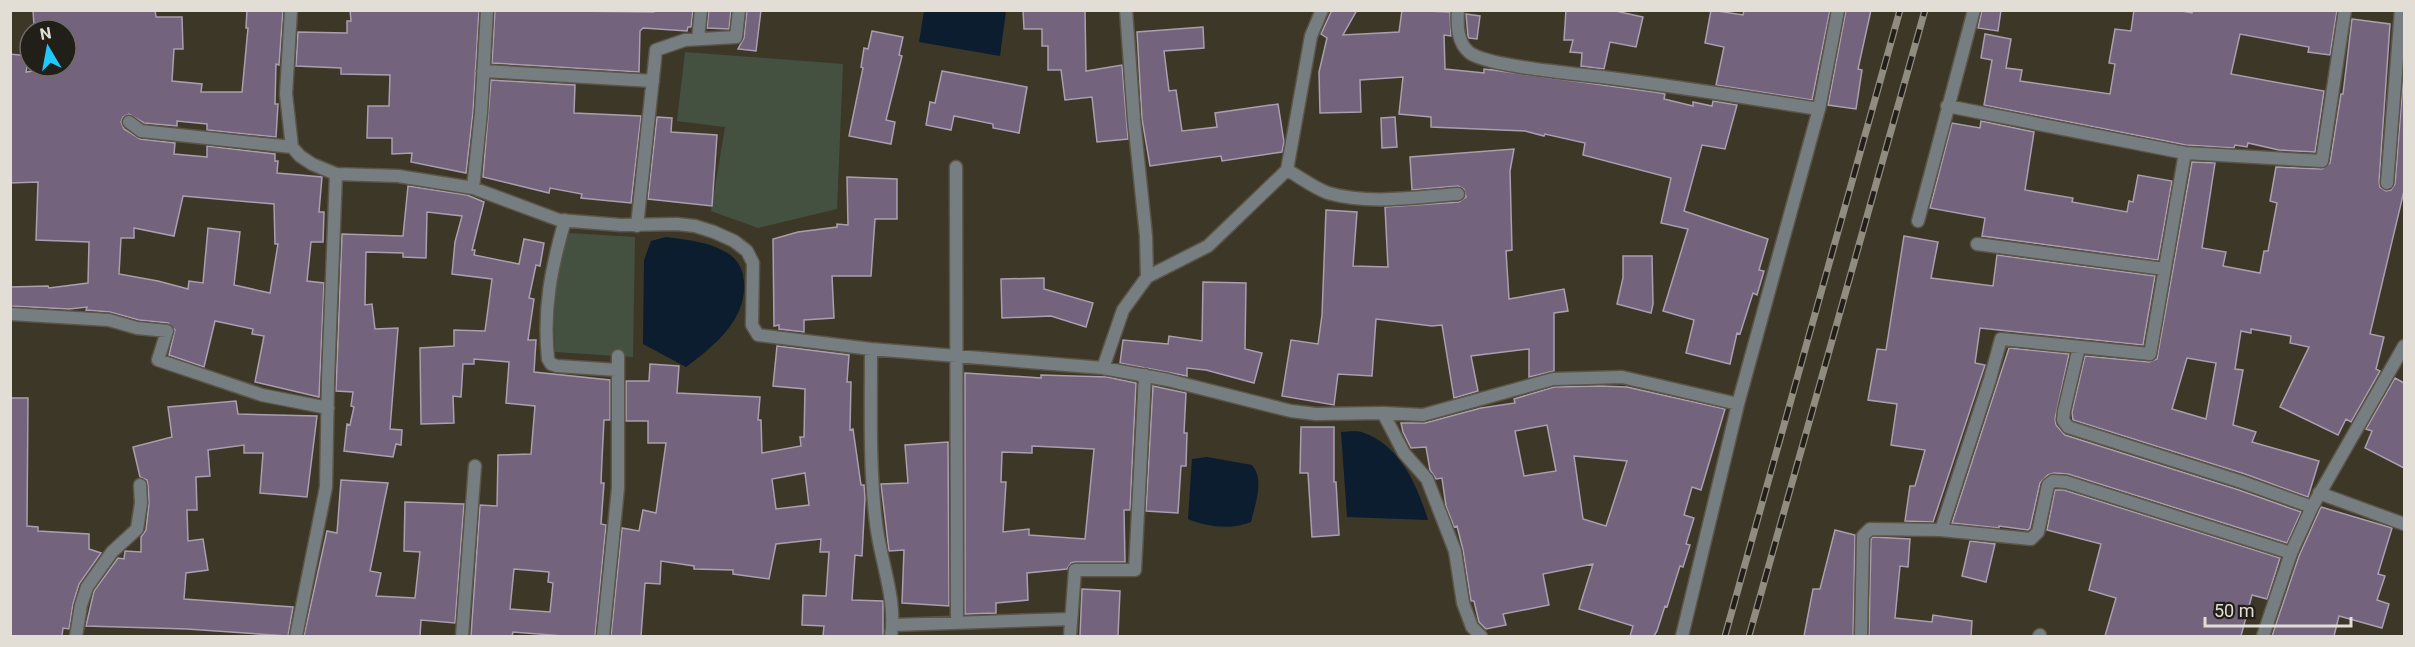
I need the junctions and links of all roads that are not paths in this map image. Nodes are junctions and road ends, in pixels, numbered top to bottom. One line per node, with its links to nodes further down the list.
1 (291, 10): 18 (street)
2 (486, 10): 13 (street)
3 (701, 10): 12 (street)
4 (739, 10): 12 (street)
5 (1126, 10): 31 (street)
6 (1322, 10): 21 (street)
7 (1458, 10): 16 (street)
8 (1838, 10): 16 (street)
9 (1974, 10): 15 (street)
10 (2345, 10): 19 (street)
11 (2401, 10): 23 (street)
12 (698, 39): 14 (street)
13 (483, 71): 14 (street); 24 (street)
14 (653, 81): 28 (street)
15 (1947, 106): 19 (street); 27 (street)
16 (1819, 109): 41 (street)
17 (129, 122): 18 (street)
18 (292, 147): 22 (street)
19 (2185, 153): 30 (street)
20 (956, 167): 37 (street)
21 (1287, 170): 25 (street); 31 (street)
22 (336, 174): 24 (street); 42 (street)
23 (2387, 183)
24 (473, 188): 26 (street)
25 (1458, 194)
26 (565, 220): 28 (street); 39 (street)
27 (1918, 221)
28 (637, 226): 35 (street)
29 (1977, 244): 30 (street)
30 (2164, 269): 34 (street)
31 (1147, 277): 38 (street)
32 (10, 314): 42 (street)
33 (2404, 346): 46 (street)
34 (2079, 347): 47 (street); 49 (street)
35 (871, 349): 37 (street); 53 (street)
36 (618, 356): 39 (street)
37 (956, 356): 38 (street); 52 (street)
38 (1103, 368): 40 (street)
39 (618, 370): 57 (street)
40 (1145, 375): 43 (street); 51 (street)
41 (1738, 404): 43 (street); 60 (street)
42 (328, 408): 55 (street)
43 (1383, 413): 59 (street)
44 (475, 466): 56 (street)
45 (140, 485): 54 (street)
46 (2319, 494): 47 (street); 48 (street)
47 (2312, 507): 50 (street)
48 (2404, 524)
49 (1941, 530): 50 (street); 61 (street)
50 (2290, 553): 62 (street)
51 (1071, 619): 52 (street); 58 (street)
52 (957, 623): 53 (street)
53 (892, 631)
54 (76, 636)
55 (296, 636)
56 (462, 636)
57 (603, 636)
58 (1070, 636)
59 (1481, 636)
60 (1682, 636)
61 (1861, 636)
62 (2263, 636)

